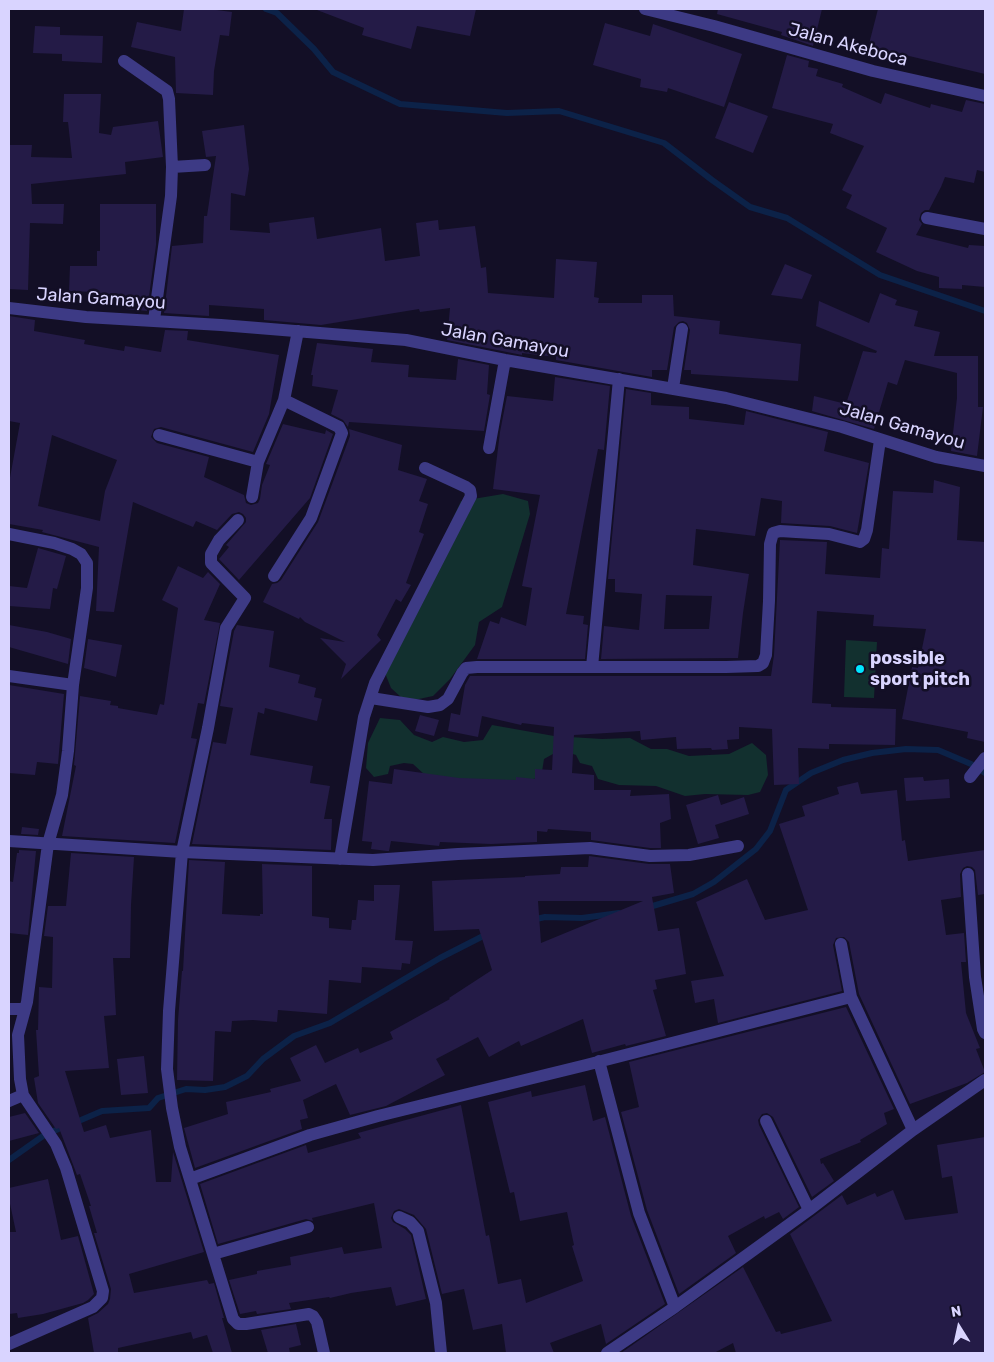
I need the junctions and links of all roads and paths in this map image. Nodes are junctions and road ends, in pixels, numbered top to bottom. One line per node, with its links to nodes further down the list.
1 (645, 9): 3 (street, Jalan Akeboca)
2 (124, 61): 5 (street)
3 (985, 96)
4 (205, 165): 5 (street)
5 (172, 167): 9 (street)
6 (927, 218): 7 (street)
7 (985, 229)
8 (9, 308): 9 (street, Jalan Gamayou)
9 (154, 320): 11 (street, Jalan Gamayou)
10 (682, 329): 14 (street)
11 (298, 331): 12 (street, Jalan Gamayou); 15 (street)
12 (505, 360): 13 (street, Jalan Gamayou); 18 (street)
13 (619, 379): 14 (street, Jalan Gamayou); 26 (street)
14 (673, 388): 17 (street, Jalan Gamayou)
15 (284, 400): 19 (street); 25 (street)
16 (159, 435): 19 (street)
17 (880, 440): 20 (street, Jalan Gamayou); 26 (street)
18 (489, 448)
19 (258, 462): 22 (street)
20 (985, 466)
21 (425, 468): 29 (street)
22 (252, 497)
23 (238, 520): 35 (street)
24 (9, 534): 28 (street)
25 (274, 576)
26 (592, 667): 29 (street)
27 (9, 676): 28 (street)
28 (73, 685): 33 (street)
29 (371, 698): 36 (street)
30 (985, 758): 31 (street)
31 (970, 777)
32 (9, 841): 33 (street)
33 (48, 844): 35 (street); 41 (street)
34 (738, 846): 36 (street)
35 (182, 852): 36 (street); 49 (street)
36 (340, 859)
37 (968, 874): 42 (street)
38 (840, 944): 39 (street)
39 (851, 997): 43 (street); 48 (street)
40 (9, 1009): 41 (street)
41 (25, 1009): 45 (street)
42 (985, 1034)
43 (600, 1061): 49 (street); 54 (street)
44 (985, 1080): 48 (street)
45 (24, 1095): 46 (street); 55 (street)
46 (9, 1101)
47 (766, 1121): 50 (street)
48 (912, 1130): 50 (street)
49 (190, 1179): 53 (street)
50 (809, 1210): 54 (street)
51 (399, 1217): 57 (street)
52 (308, 1227): 53 (street)
53 (213, 1254): 56 (street)
54 (676, 1307): 58 (street)
55 (9, 1344)
56 (324, 1353)
57 (441, 1353)
58 (607, 1353)

